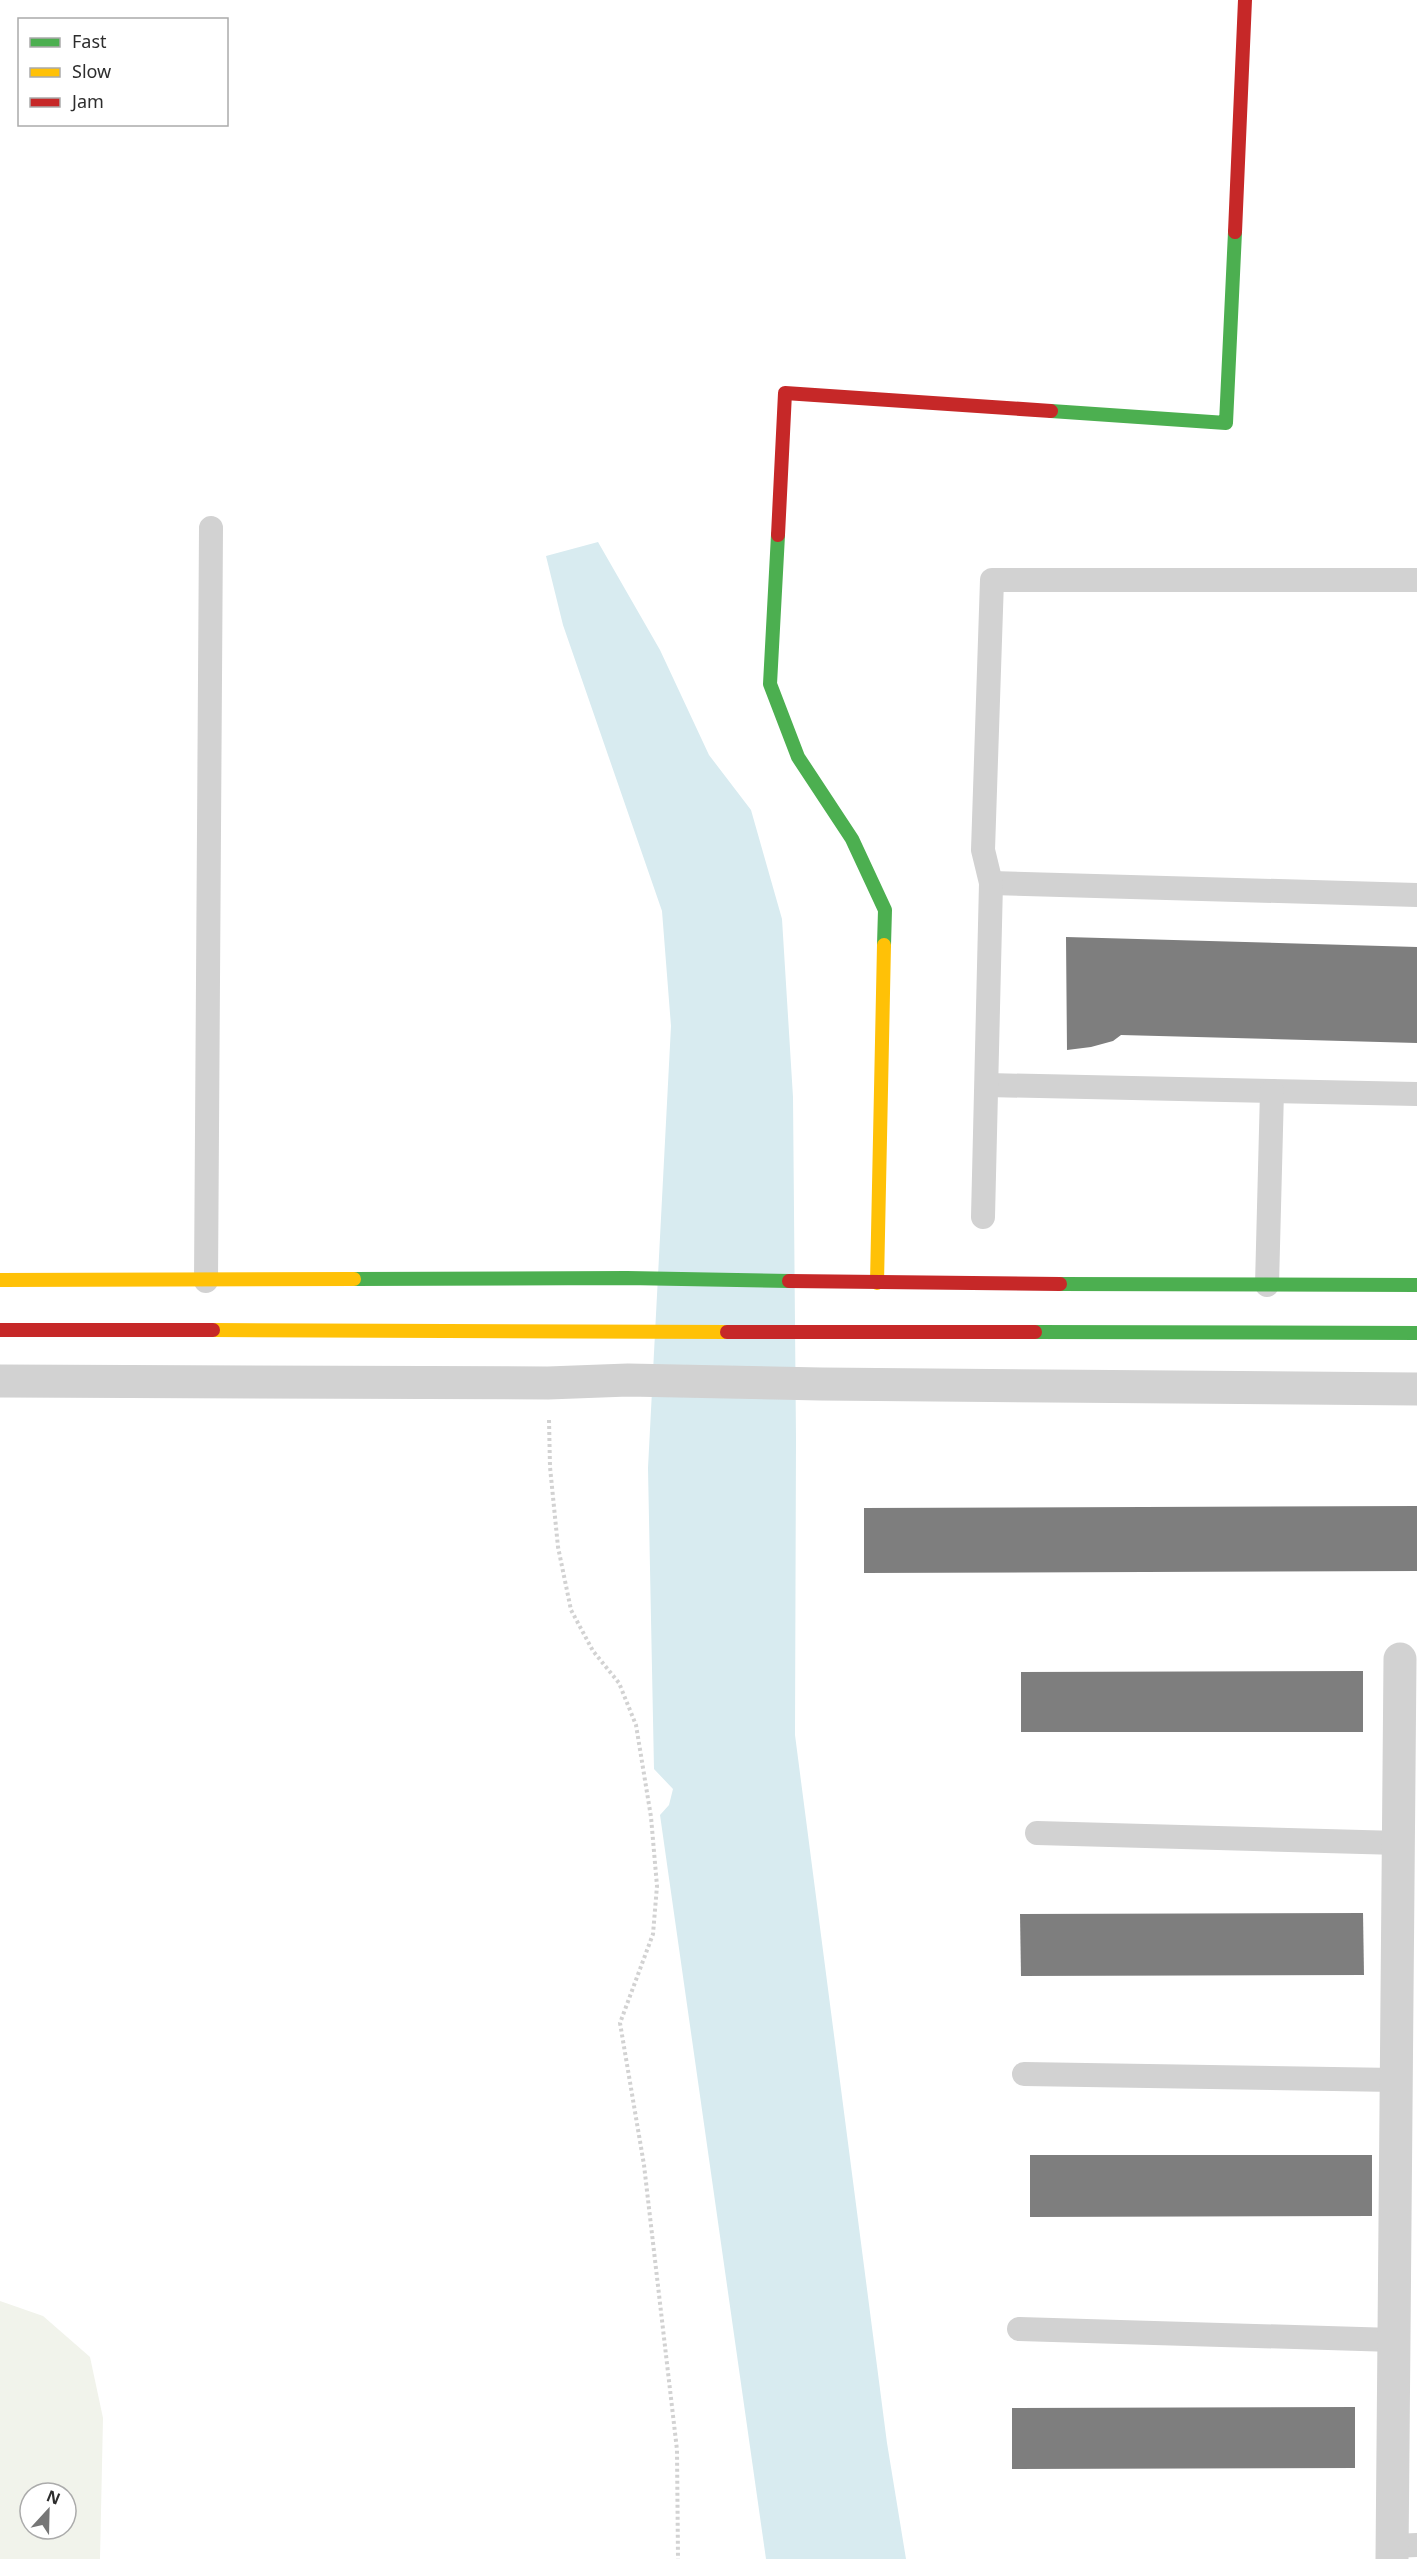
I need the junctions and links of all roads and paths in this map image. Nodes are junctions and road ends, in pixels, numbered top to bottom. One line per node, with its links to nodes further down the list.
1 (1245, 0): 12 (main road)
2 (210, 528): 11 (lane)
3 (1417, 580): 4 (lane)
4 (991, 883): 5 (lane); 6 (lane)
5 (1417, 895)
6 (987, 1085): 7 (lane); 9 (lane)
7 (1272, 1091): 8 (lane); 13 (lane)
8 (1417, 1094)
9 (983, 1217)
10 (0, 1280): 11 (main road)
11 (206, 1281): 12 (main road)
12 (877, 1283): 13 (main road)
13 (1267, 1285): 14 (main road)
14 (1417, 1285)
15 (0, 1330): 16 (main road)
16 (1417, 1333)
17 (0, 1381): 18 (street)
18 (548, 1383): 19 (street); 28 (path)
19 (1417, 1389)
20 (1400, 1659): 22 (street)
21 (1037, 1833): 22 (lane)
22 (1405, 1856): 24 (street)
23 (1024, 2074): 24 (lane)
24 (1403, 2097): 25 (street)
25 (1402, 2325): 26 (lane); 27 (street)
26 (1019, 2329)
27 (1401, 2550)
28 (678, 2559)

